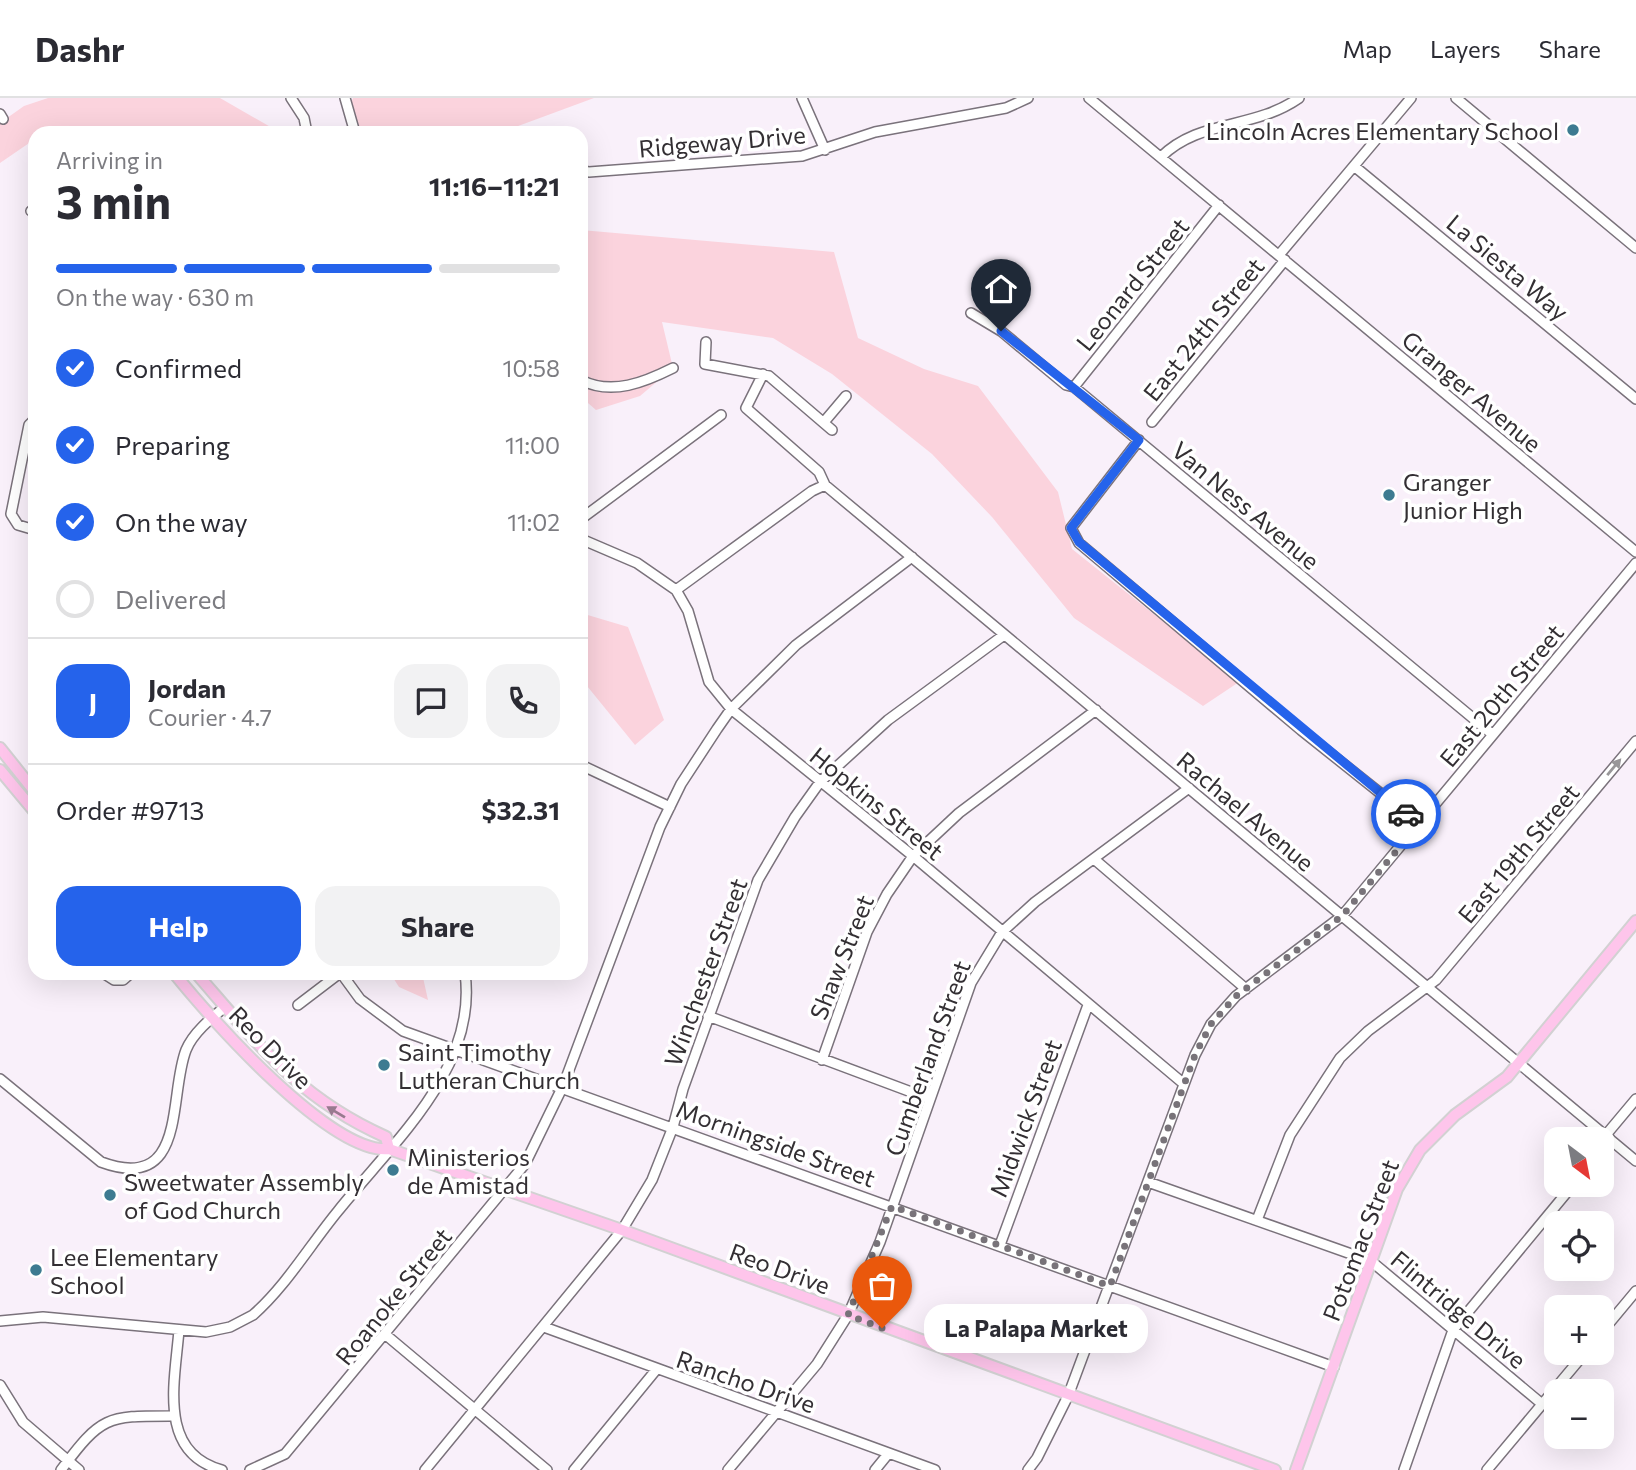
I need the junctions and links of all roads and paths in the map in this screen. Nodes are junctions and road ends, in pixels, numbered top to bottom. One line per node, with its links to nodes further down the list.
1 (291, 98): 9 (street)
2 (345, 98): 10 (street)
3 (802, 98): 11 (street)
4 (1028, 98): 11 (street, Ridgeway Drive)
5 (1089, 98): 12 (street, Granger Avenue)
6 (1299, 98): 12 (street)
7 (1411, 98): 13 (street, East 24th Street)
8 (1456, 98): 16 (street)
9 (306, 126)
10 (353, 126)
11 (825, 150): 14 (street, Ridgeway Drive)
12 (1161, 158): 15 (street, Granger Avenue)
13 (1354, 166): 17 (street, East 24th Street); 25 (street, La Siesta Way)
14 (588, 170)
15 (1219, 205): 17 (street, Granger Avenue); 23 (street, Leonard Street)
16 (1636, 248)
17 (1282, 257): 28 (street, East 24th Street); 36 (street, Granger Avenue)
18 (971, 313): 23 (street, Van Ness Avenue)
19 (706, 342): 21 (street)
20 (673, 368): 22 (street)
21 (763, 374): 27 (street); 32 (street, Rachael Avenue)
22 (588, 382)
23 (1074, 387): 31 (street, Van Ness Avenue)
24 (846, 396): 27 (street)
25 (1636, 399)
26 (721, 415): 33 (street)
27 (824, 422): 30 (street)
28 (1152, 422)
29 (28, 430): 34 (street)
30 (832, 430)
31 (1139, 440): 43 (street, Van Ness Avenue); 53 (street)
32 (829, 487): 37 (street, Rachael Avenue); 39 (street)
33 (588, 514)
34 (28, 528)
35 (588, 542): 39 (street, Hopkins Street)
36 (1636, 552)
37 (912, 557): 40 (street, Rachael Avenue); 41 (street, Roanoke Street)
38 (1636, 563): 43 (street, East 20th Street)
39 (676, 590): 41 (street, Hopkins Street)
40 (1004, 635): 42 (street, Rachael Avenue); 48 (street, Winchester Street)
41 (731, 709): 48 (street, Hopkins Street); 52 (street, Roanoke Street)
42 (1096, 710): 50 (street, Rachael Avenue); 54 (street, Shaw Street)
43 (1492, 734): 53 (street, East 20th Street)
44 (1636, 741): 64 (street, East 19th Street, one-way to 44)
45 (0, 748): 49 (main road)
46 (588, 768): 52 (street)
47 (0, 770): 51 (main road)
48 (820, 782): 54 (street, Hopkins Street); 69 (street, Winchester Street)
49 (28, 783)
50 (1189, 788): 55 (street, Cumberland Street); 56 (street, Rachael Avenue)
51 (28, 804)
52 (670, 807): 76 (street, Roanoke Street)
53 (1419, 824): 56 (street, East 20th Street)
54 (913, 856): 58 (street, Hopkins Street); 72 (street, Shaw Street)
55 (1094, 859): 58 (street, Cumberland Street); 65 (street)
56 (1342, 916): 64 (street, Rachael Avenue); 65 (street, East 20th Street)
57 (1636, 920): 73 (main road, Potomac Street)
58 (1002, 932): 67 (street, Hopkins Street); 77 (street, Cumberland Street)
59 (180, 980): 70 (main road, Reo Drive)
60 (202, 980): 68 (main road, Reo Drive)
61 (332, 980): 66 (street)
62 (346, 980): 71 (street, Morningside Street)
63 (466, 980): 71 (street)
64 (1428, 987): 73 (street, Rachael Avenue); 89 (street, East 19th Street)
65 (1246, 989): 75 (street, East 20th Street)
66 (298, 1005)
67 (1088, 1005): 75 (street, Hopkins Street); 91 (street, Midwick Street)
68 (225, 1007): 70 (street); 83 (main road, Reo Drive, one-way to 68)
69 (708, 1016): 72 (street); 79 (street, Winchester Street)
70 (212, 1017): 74 (street); 83 (main road, Reo Drive)
71 (455, 1049): 76 (street, Morningside Street); 83 (street)
72 (822, 1060): 77 (street)
73 (1518, 1064): 80 (street, Rachael Avenue); 92 (main road, Potomac Street)
74 (0, 1079)
75 (1184, 1084): 85 (street, East 20th Street)
76 (563, 1086): 79 (street, Morningside Street); 86 (street, Roanoke Street)
77 (930, 1099): 88 (street, Cumberland Street)
78 (1636, 1099): 81 (street)
79 (673, 1126): 88 (street, Morningside Street); 90 (street, Winchester Street)
80 (1595, 1127)
81 (1614, 1130)
82 (1614, 1143): 84 (street, Rachael Avenue)
83 (389, 1149): 86 (main road, Reo Drive); 100 (street)
84 (1636, 1161)
85 (1148, 1182): 89 (street, Flintridge Drive); 93 (street, East 20th Street)
86 (505, 1189): 90 (main road, Reo Drive); 101 (street, Roanoke Street)
87 (1563, 1197): 99 (street)
88 (892, 1206): 91 (street, Morningside Street); 95 (street, Cumberland Street)
89 (1257, 1220): 92 (street, Flintridge Drive)
90 (622, 1230): 95 (main road, Reo Drive); 98 (street, Winchester Street)
91 (1000, 1245): 93 (street, Morningside Street)
92 (1371, 1261): 99 (street, Flintridge Drive); 103 (main road, Potomac Street)
93 (1110, 1286): 103 (street, Morningside Street); 106 (street, East 20th Street)
94 (1636, 1291): 96 (street)
95 (848, 1315): 106 (main road, Reo Drive); 109 (street, Cumberland Street)
96 (1614, 1317)
97 (0, 1321): 100 (street)
98 (544, 1327): 104 (street, Rancho Drive); 108 (street, Winchester Street)
99 (1453, 1330): 107 (street, Flintridge Drive); 127 (street)
100 (179, 1331): 110 (street)
101 (386, 1335): 108 (street); 113 (street, Roanoke Street)
102 (1574, 1365): 107 (street)
103 (1334, 1367): 126 (main road, Potomac Street)
104 (656, 1370): 109 (street, Rancho Drive); 120 (street)
105 (0, 1385): 112 (street)
106 (1068, 1396): 124 (street, East 20th Street); 125 (main road, Reo Drive)
107 (1542, 1404): 128 (street)
108 (475, 1409): 118 (street, Winchester Street); 119 (street)
109 (778, 1412): 111 (street, Rancho Drive); 121 (street, Cumberland Street)
110 (173, 1416): 112 (street); 116 (street)
111 (888, 1454): 122 (street); 123 (street, Rancho Drive)
112 (68, 1460): 114 (street); 115 (street)
113 (272, 1467): 117 (street, Roanoke Street)
114 (61, 1470)
115 (79, 1470)
116 (222, 1470)
117 (250, 1470)
118 (425, 1470)
119 (547, 1470)
120 (574, 1470)
121 (729, 1470)
122 (875, 1470)
123 (935, 1470)
124 (1028, 1470)
125 (1275, 1470)
126 (1296, 1470)
127 (1404, 1470)
128 (1487, 1470)

